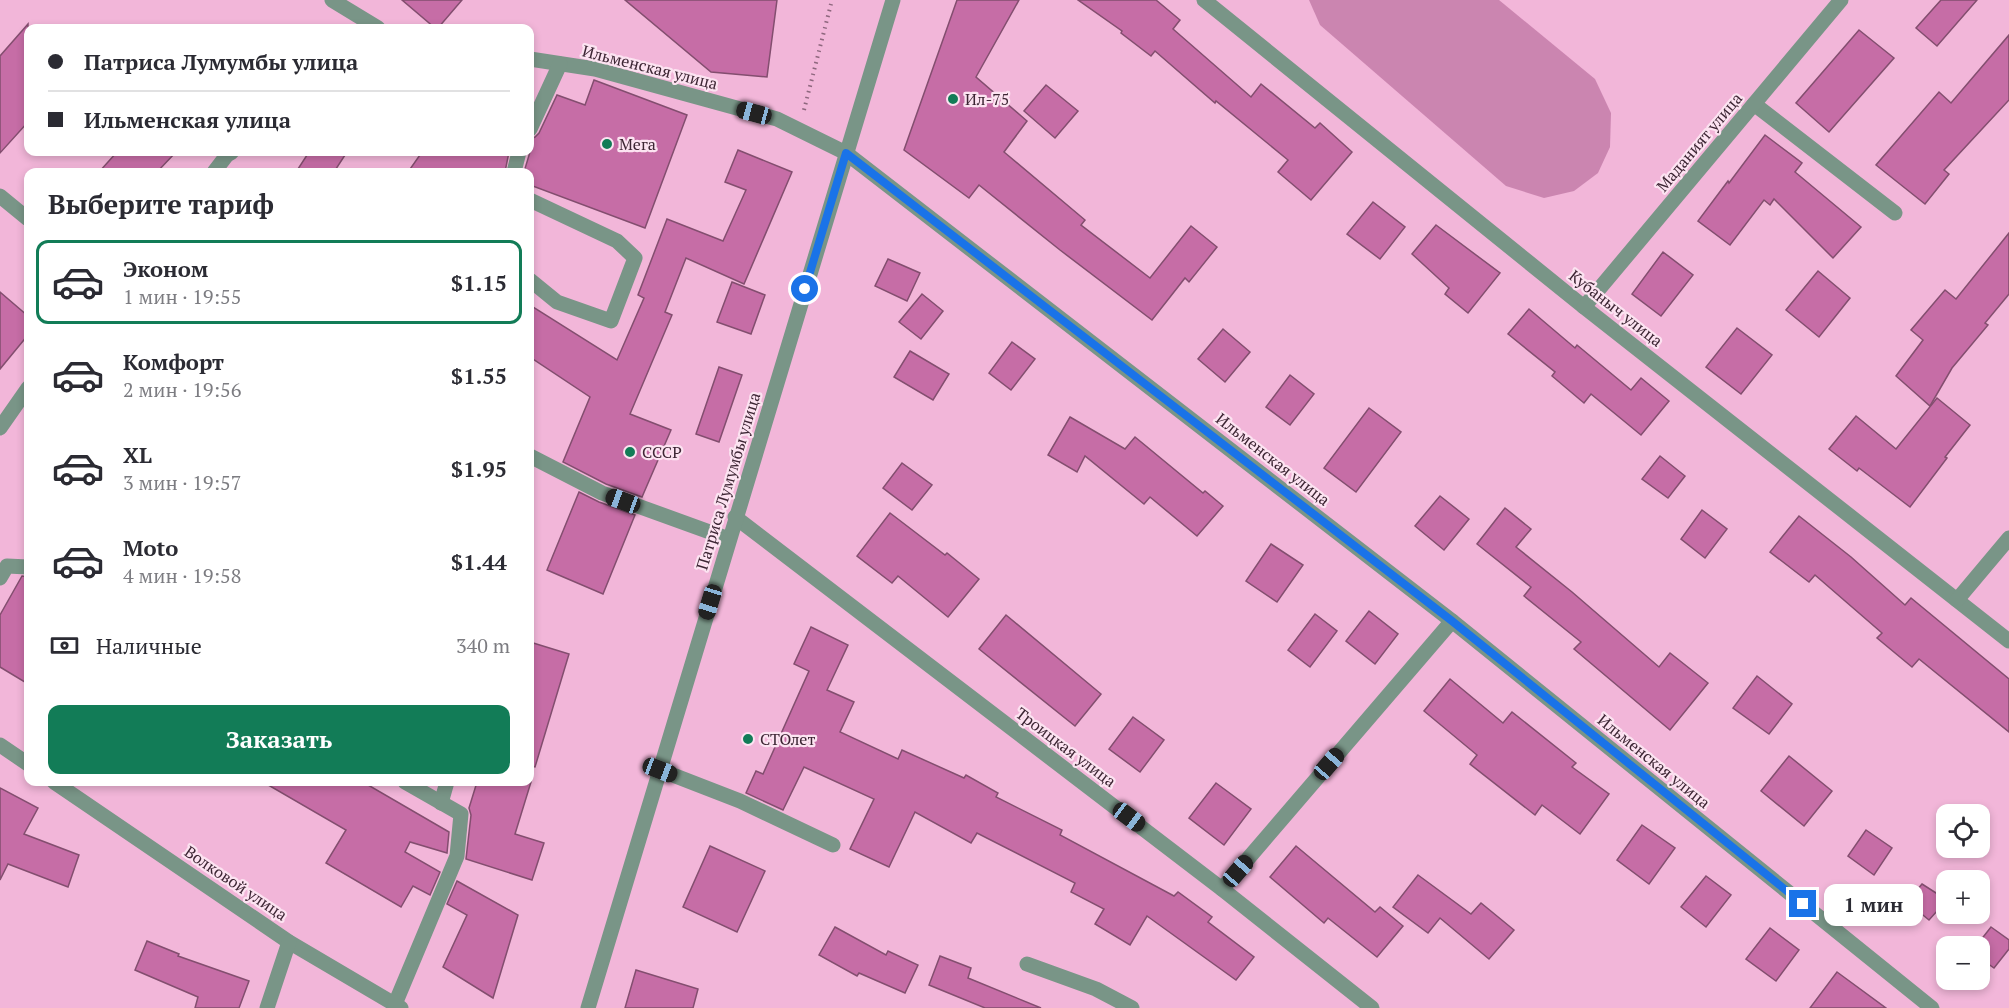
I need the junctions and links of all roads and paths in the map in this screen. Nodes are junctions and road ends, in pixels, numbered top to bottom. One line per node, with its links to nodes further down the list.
1 (332, 0): 6 (street)
2 (832, 0): 11 (path)
3 (892, 0): 12 (street, Патриса Лумумбы улица)
4 (1204, 0): 18 (street, Кубаныч улица)
5 (1841, 0): 9 (street, Маданият улица)
6 (371, 24)
7 (534, 60): 8 (street, Ильменская улица)
8 (560, 64): 10 (street); 11 (street, Ильменская улица)
9 (1754, 104): 15 (street); 18 (street, Маданият улица)
10 (534, 120)
11 (799, 130): 12 (street, Ильменская улица)
12 (846, 153): 22 (street, Патриса Лумумбы улица); 28 (street, Ильменская улица)
13 (0, 196): 16 (street)
14 (534, 202): 17 (street)
15 (1895, 213)
16 (24, 216)
17 (534, 283)
18 (1584, 307): 27 (street, Кубаныч улица)
19 (24, 394): 20 (street)
20 (0, 428)
21 (534, 458): 24 (street)
22 (735, 517): 24 (street, Патриса Лумумбы улица); 38 (street, Троицкая улица)
23 (2009, 538): 27 (street)
24 (729, 539): 32 (street, Патриса Лумумбы улица)
25 (2, 566): 26 (street)
26 (24, 567)
27 (1957, 600): 29 (street, Кубаныч улица)
28 (1452, 621): 38 (street); 46 (street, Ильменская улица)
29 (2009, 641)
30 (0, 745): 31 (street)
31 (24, 761)
32 (660, 770): 37 (street); 43 (street, Патриса Лумумбы улица)
33 (60, 786): 39 (street, Волковой улица)
34 (412, 786): 36 (street)
35 (446, 786): 36 (street)
36 (441, 802): 41 (street)
37 (833, 845)
38 (1222, 889): 45 (street, Троицкая улица)
39 (289, 942): 41 (street, Волковой улица); 42 (street)
40 (1027, 964): 44 (street)
41 (398, 1006)
42 (267, 1008)
43 (588, 1008)
44 (1132, 1008)
45 (1372, 1008)
46 (1932, 1008)

